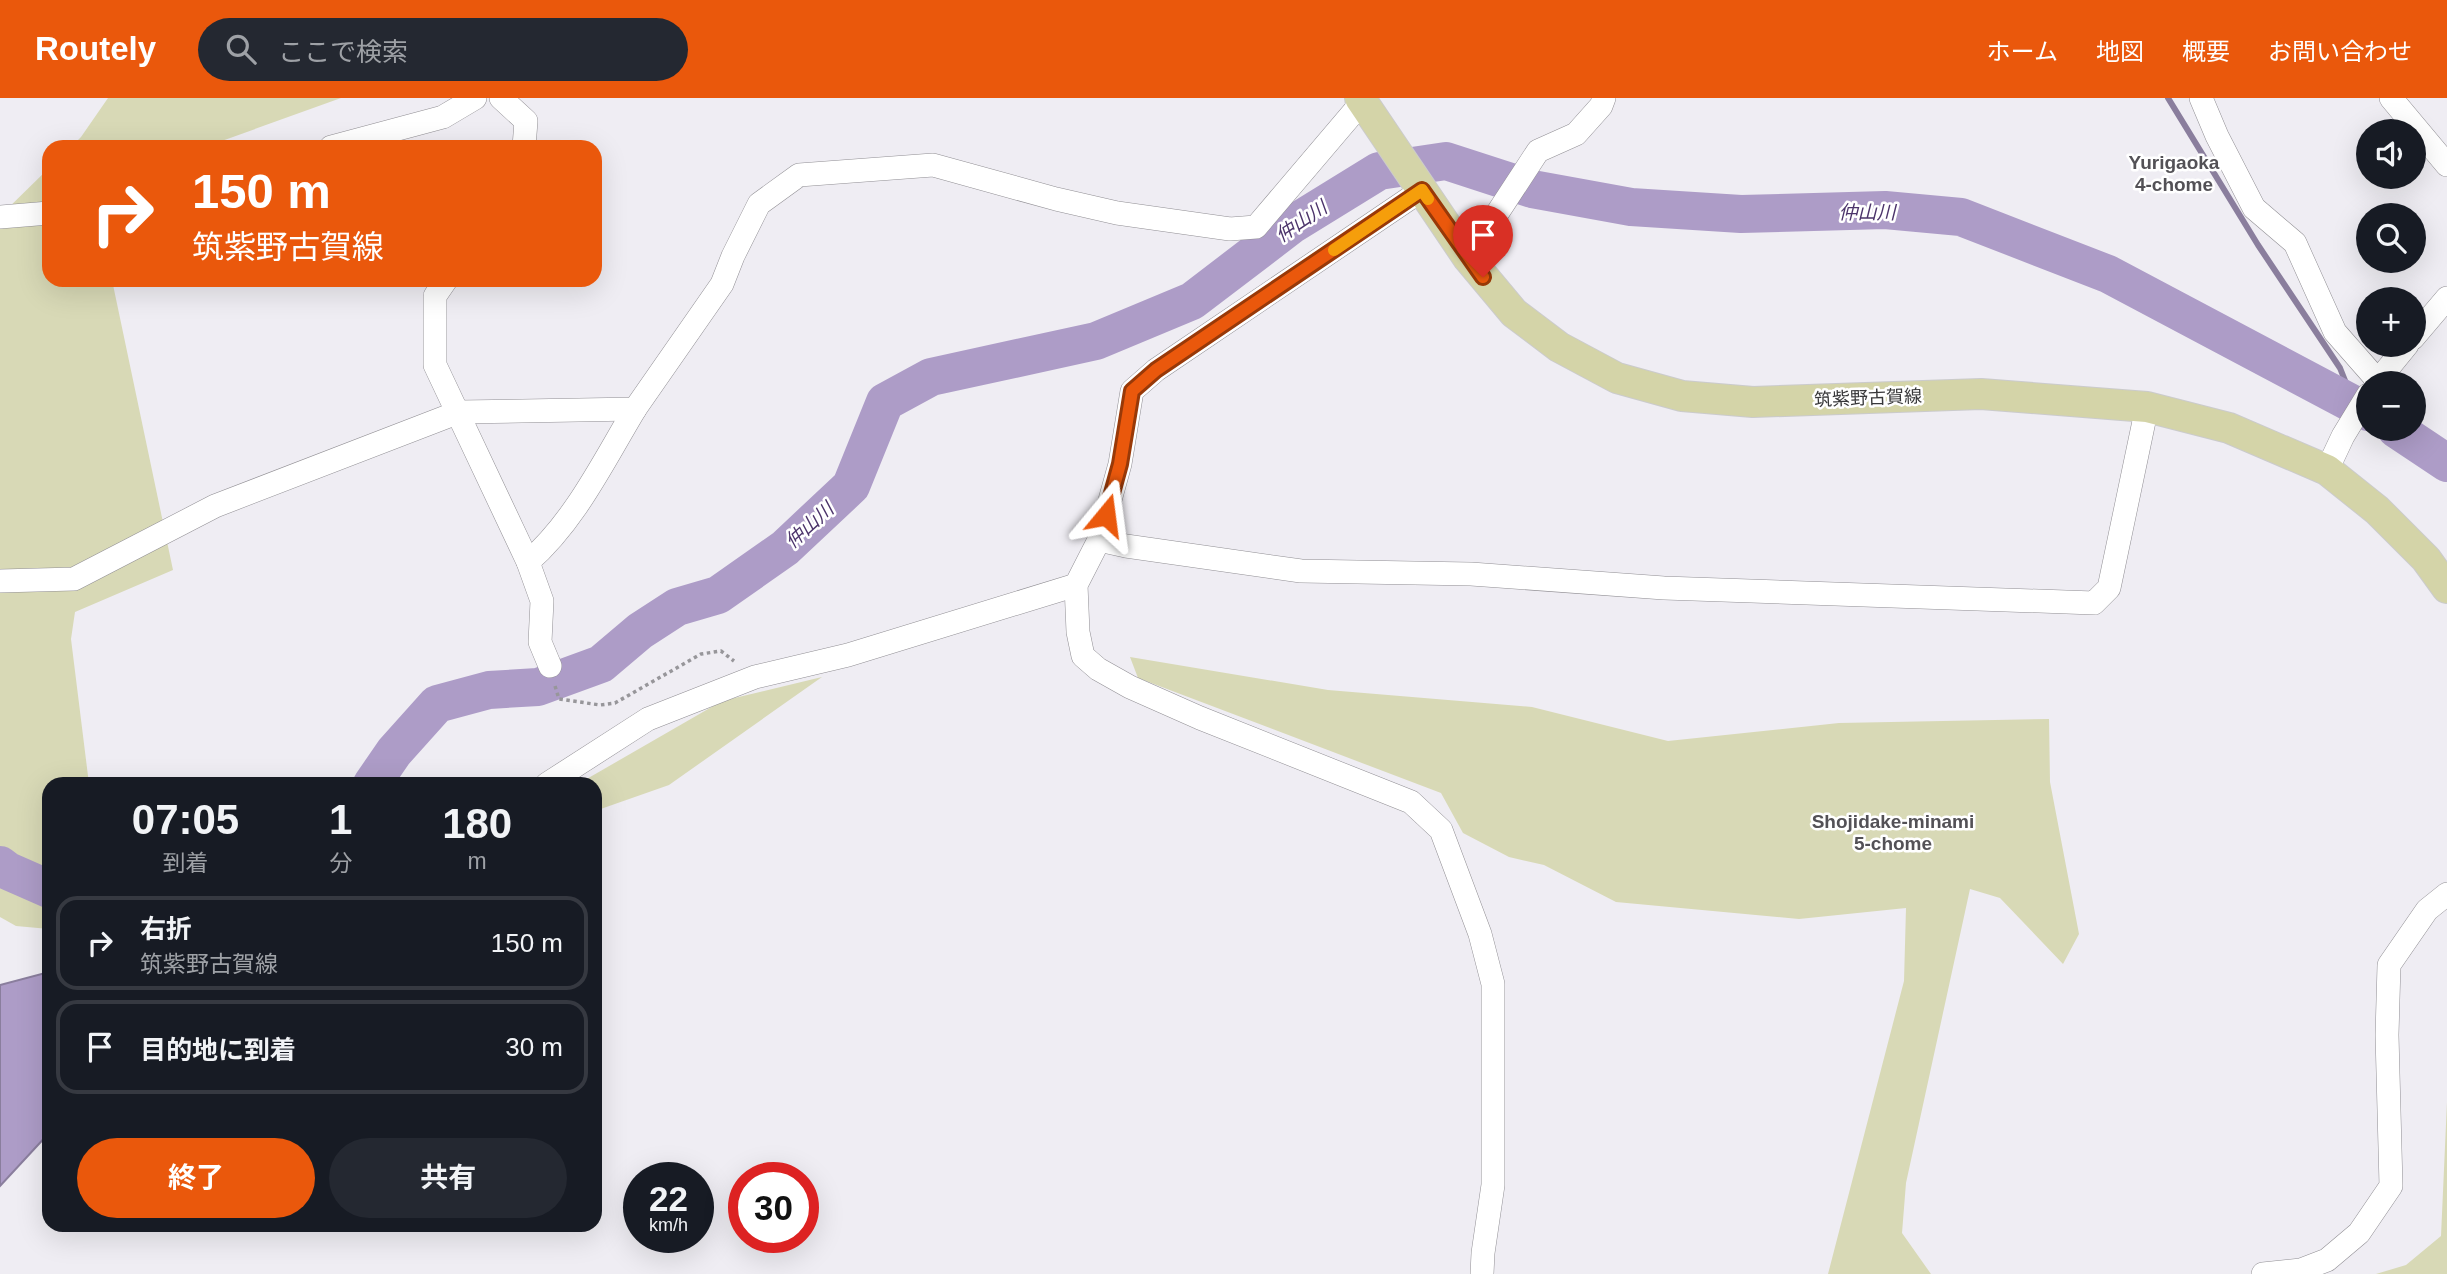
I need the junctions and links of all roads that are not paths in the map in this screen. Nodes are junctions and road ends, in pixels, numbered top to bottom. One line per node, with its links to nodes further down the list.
1 (475, 98): 7 (street)
2 (501, 98): 8 (street)
3 (1604, 98): 13 (street)
4 (2200, 98): 18 (street)
5 (2391, 98): 9 (street)
6 (1366, 106): 10 (main road, 筑紫野古賀線); 21 (street)
7 (357, 140)
8 (525, 140)
9 (2447, 165)
10 (1416, 180): 13 (main road, 筑紫野古賀線); 25 (street)
11 (42, 214): 12 (street)
12 (0, 217)
13 (1468, 258): 20 (main road, 筑紫野古賀線)
14 (441, 287): 22 (street)
15 (2447, 298): 16 (street)
16 (2426, 323)
17 (2397, 357): 19 (street)
18 (2363, 371)
19 (2386, 371)
20 (2147, 407): 24 (main road, 筑紫野古賀線); 25 (street)
21 (635, 409): 22 (street); 26 (street)
22 (459, 412): 26 (street); 27 (street)
23 (2356, 415): 24 (street)
24 (2327, 470): 29 (main road, 筑紫野古賀線)
25 (1098, 540): 28 (street)
26 (528, 562): 30 (street)
27 (0, 581)
28 (1076, 585): 31 (street); 33 (street)
29 (2447, 588)
30 (550, 666)
31 (558, 777)
32 (2447, 894): 34 (street)
33 (1482, 1274)
34 (2263, 1274)

